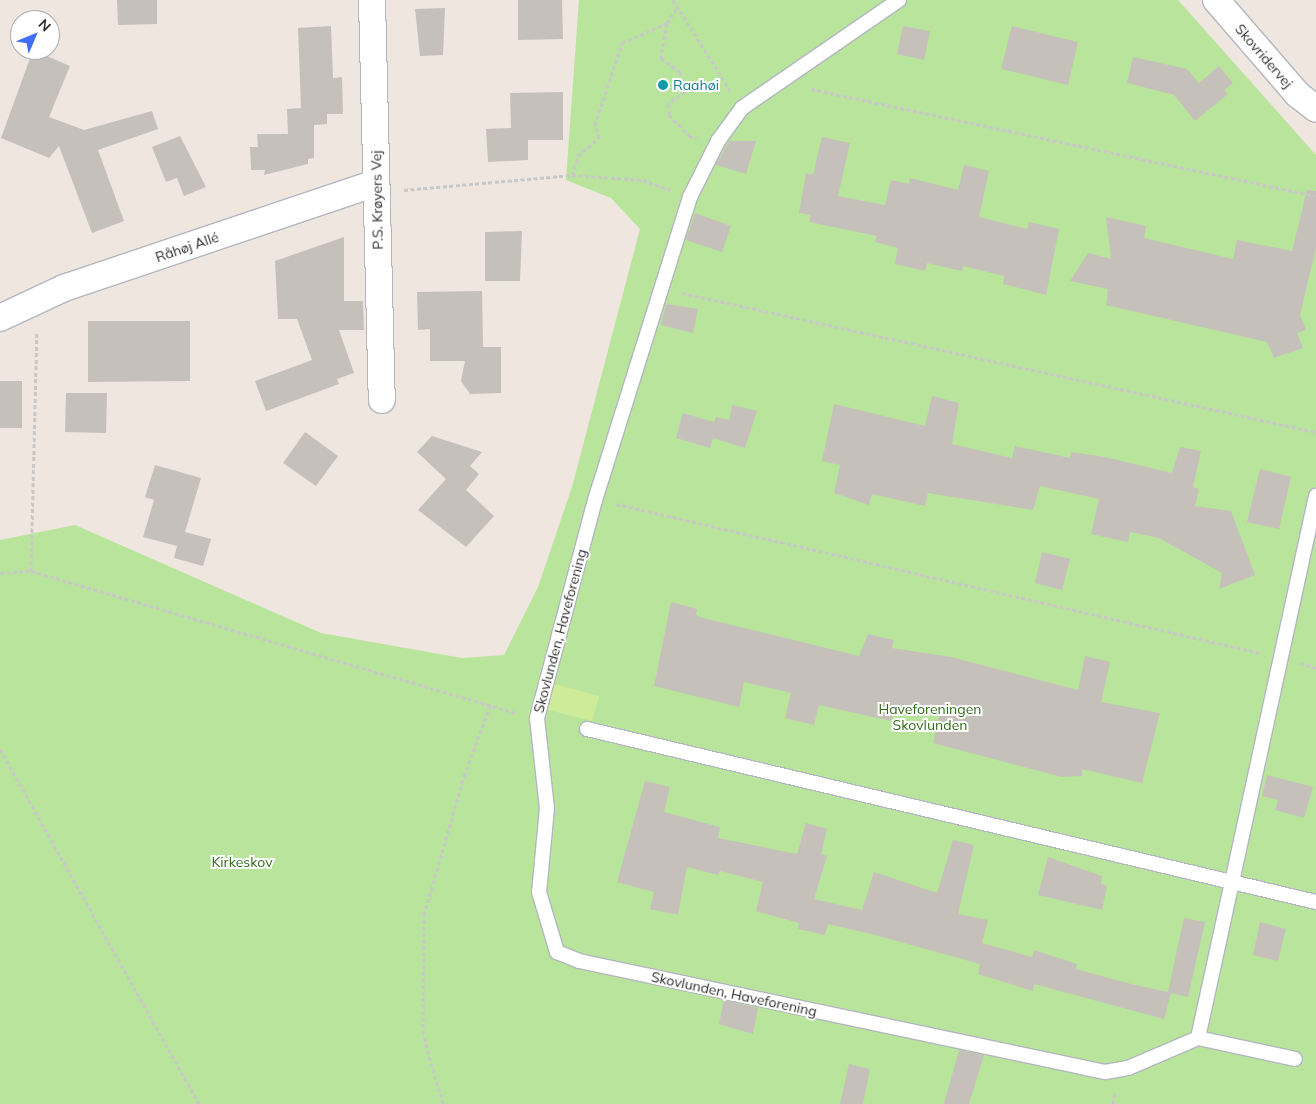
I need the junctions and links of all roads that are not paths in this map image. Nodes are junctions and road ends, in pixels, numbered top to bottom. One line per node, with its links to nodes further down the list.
1 (372, 0): 5 (street, P.S. Krøyers Vej)
2 (900, 0): 12 (lane, Skovlunden, Haveforening)
3 (1216, 0): 4 (street, Skovridervej)
4 (1316, 109)
5 (376, 182): 6 (street, Råhøj Allé); 7 (street, P.S. Krøyers Vej)
6 (0, 318)
7 (382, 400)
8 (1316, 496): 10 (lane)
9 (587, 729): 10 (lane)
10 (1230, 879): 11 (lane); 12 (lane)
11 (1316, 902)
12 (1198, 1038): 13 (lane)
13 (1295, 1059)

